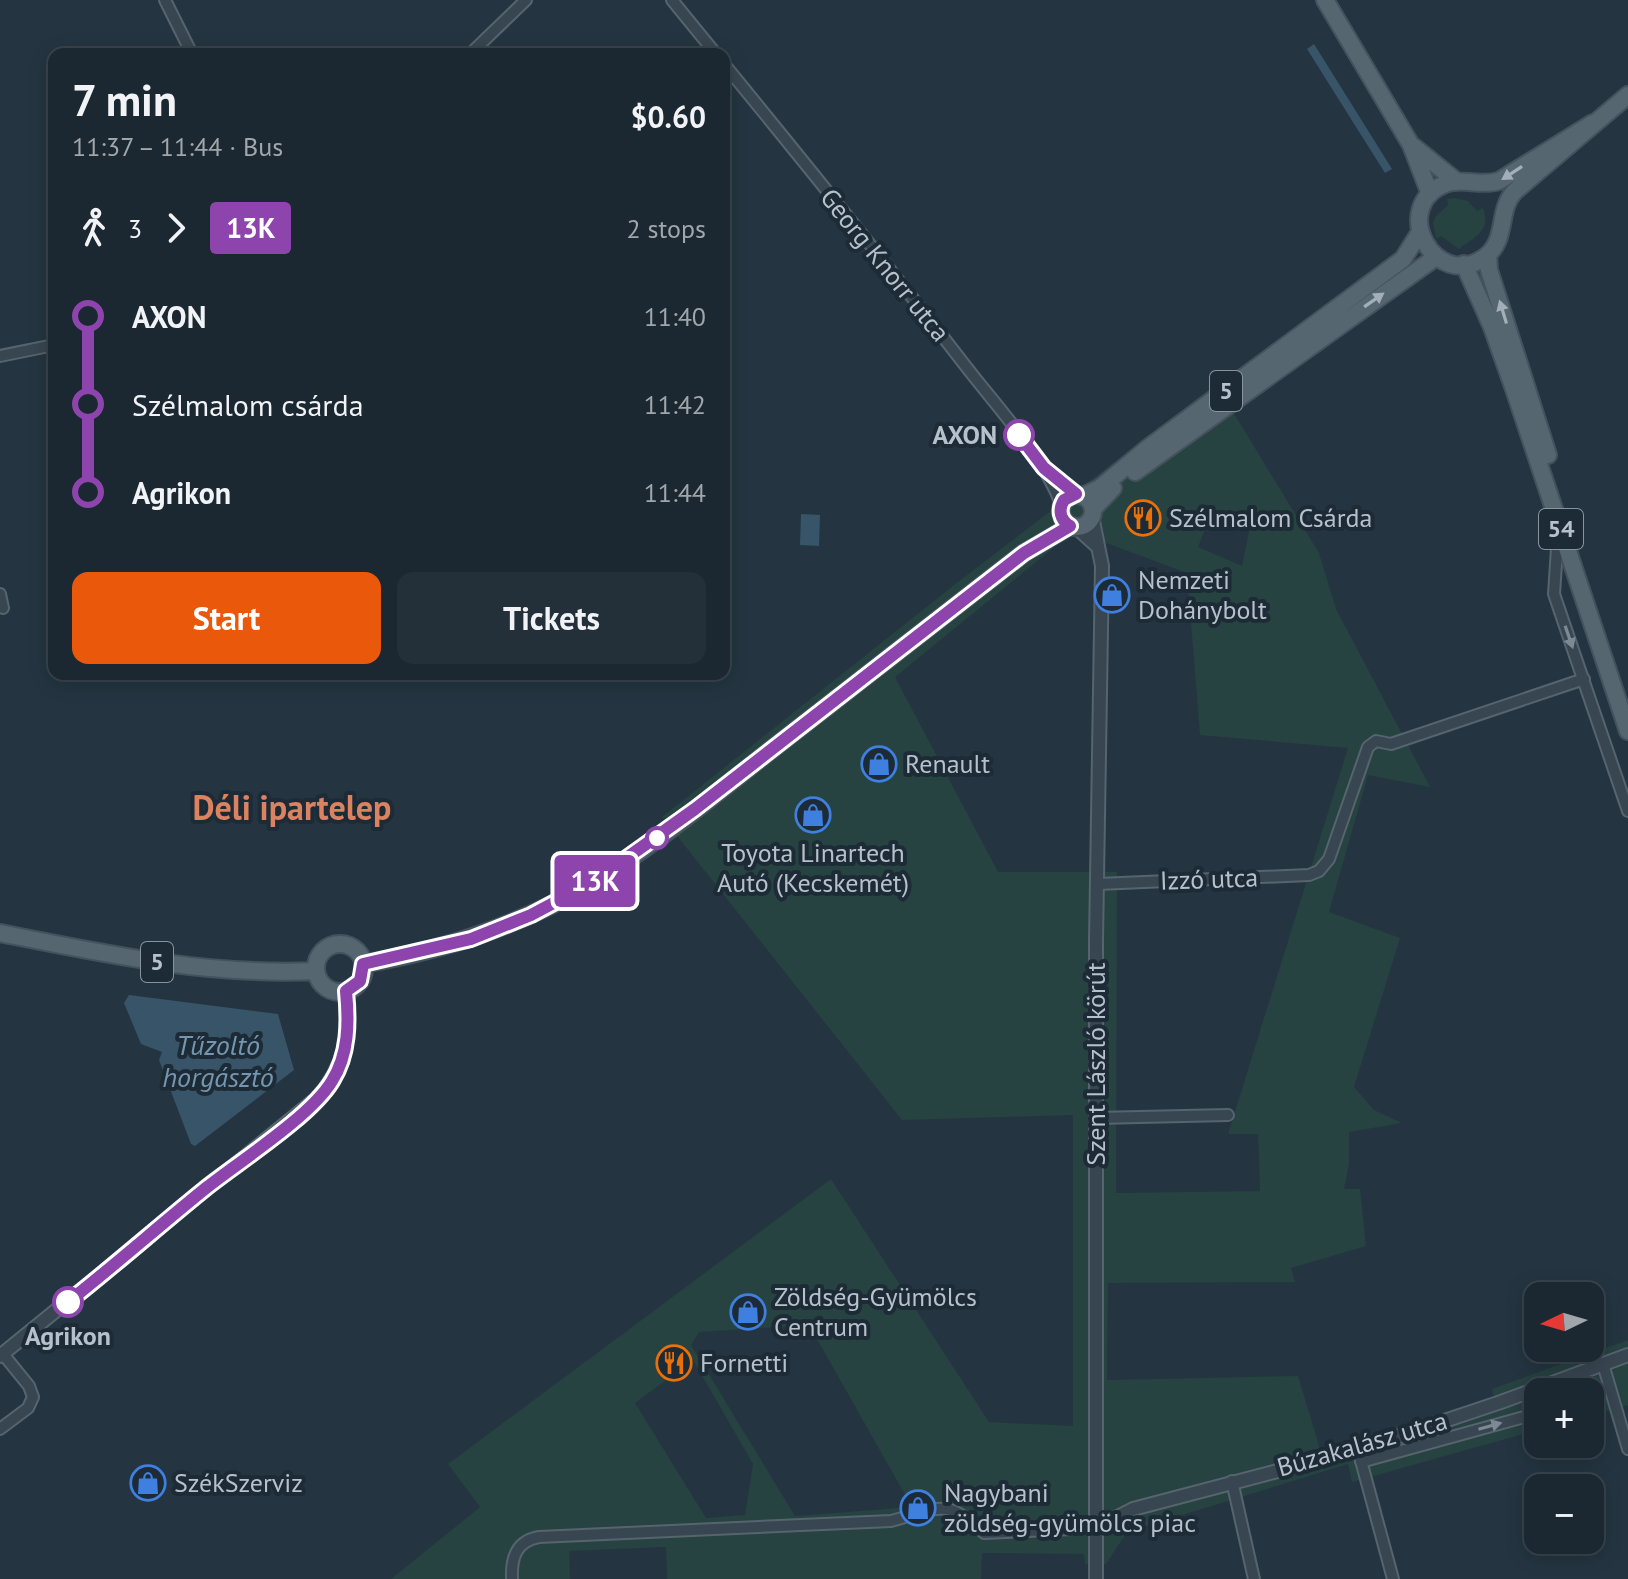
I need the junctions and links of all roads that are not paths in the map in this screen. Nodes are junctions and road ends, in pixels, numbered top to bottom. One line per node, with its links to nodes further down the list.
1 (165, 0): 5 (street)
2 (526, 0): 6 (street)
3 (672, 0): 7 (street)
4 (1325, 0): 11 (main road)
5 (189, 48)
6 (476, 48)
7 (711, 48)
8 (730, 71): 23 (street, Georg Knorr utca)
9 (1628, 95): 10 (main road)
10 (1593, 123): 13 (main road, one-way to 13); 15 (main road)
11 (1411, 145): 12 (main road); 14 (main road)
12 (1456, 181): 13 (main road); 14 (main road)
13 (1477, 184): 15 (main road)
14 (1430, 194): 16 (main road, 5)
15 (1502, 219): 17 (main road)
16 (1420, 232): 18 (main road); 20 (main road, 5)
17 (1488, 255): 19 (main road); 31 (main road, 54, one-way to 17)
18 (1436, 257): 19 (main road); 20 (main road, 5, one-way to 18)
19 (1464, 264): 26 (main road, 54)
20 (1307, 339): 24 (main road, 5)
21 (48, 346): 22 (street)
22 (0, 356)
23 (1044, 468): 24 (street, Georg Knorr utca); 25 (street, Georg Knorr utca)
24 (1086, 504): 25 (main road, 5); 25 (main road, 5); 27 (street, Szent László körút)
25 (1067, 518): 27 (street); 36 (main road, 5)
26 (1559, 521): 30 (street, one-way to 30); 32 (main road, 54)
27 (1100, 549): 34 (street, Szent László körút)
28 (0, 594): 29 (street)
29 (3, 608)
30 (1584, 679): 33 (street); 34 (street, Izzó utca)
31 (1628, 700)
32 (1628, 731)
33 (1628, 811)
34 (1098, 884): 40 (street, Szent László körút)
35 (0, 933): 37 (main road, 5)
36 (363, 964): 37 (main road); 38 (main road)
37 (316, 971): 38 (main road)
38 (346, 991): 41 (street)
39 (1228, 1115): 40 (street)
40 (1096, 1118): 49 (street, Szent László körút)
41 (2, 1355): 45 (street)
42 (1628, 1355): 43 (street, Búzakalász utca)
43 (1603, 1364): 46 (street); 47 (street, Búzakalász utca)
44 (1524, 1417): 47 (street, Búzakalász utca, one-way to 44)
45 (0, 1429)
46 (1628, 1449)
47 (1360, 1456): 48 (street, Búzakalász utca); 53 (street)
48 (1232, 1481): 49 (street, Búzakalász utca); 52 (street)
49 (1096, 1528): 50 (street); 51 (street, Szent László körút)
50 (512, 1579)
51 (1096, 1579)
52 (1254, 1579)
53 (1393, 1579)

